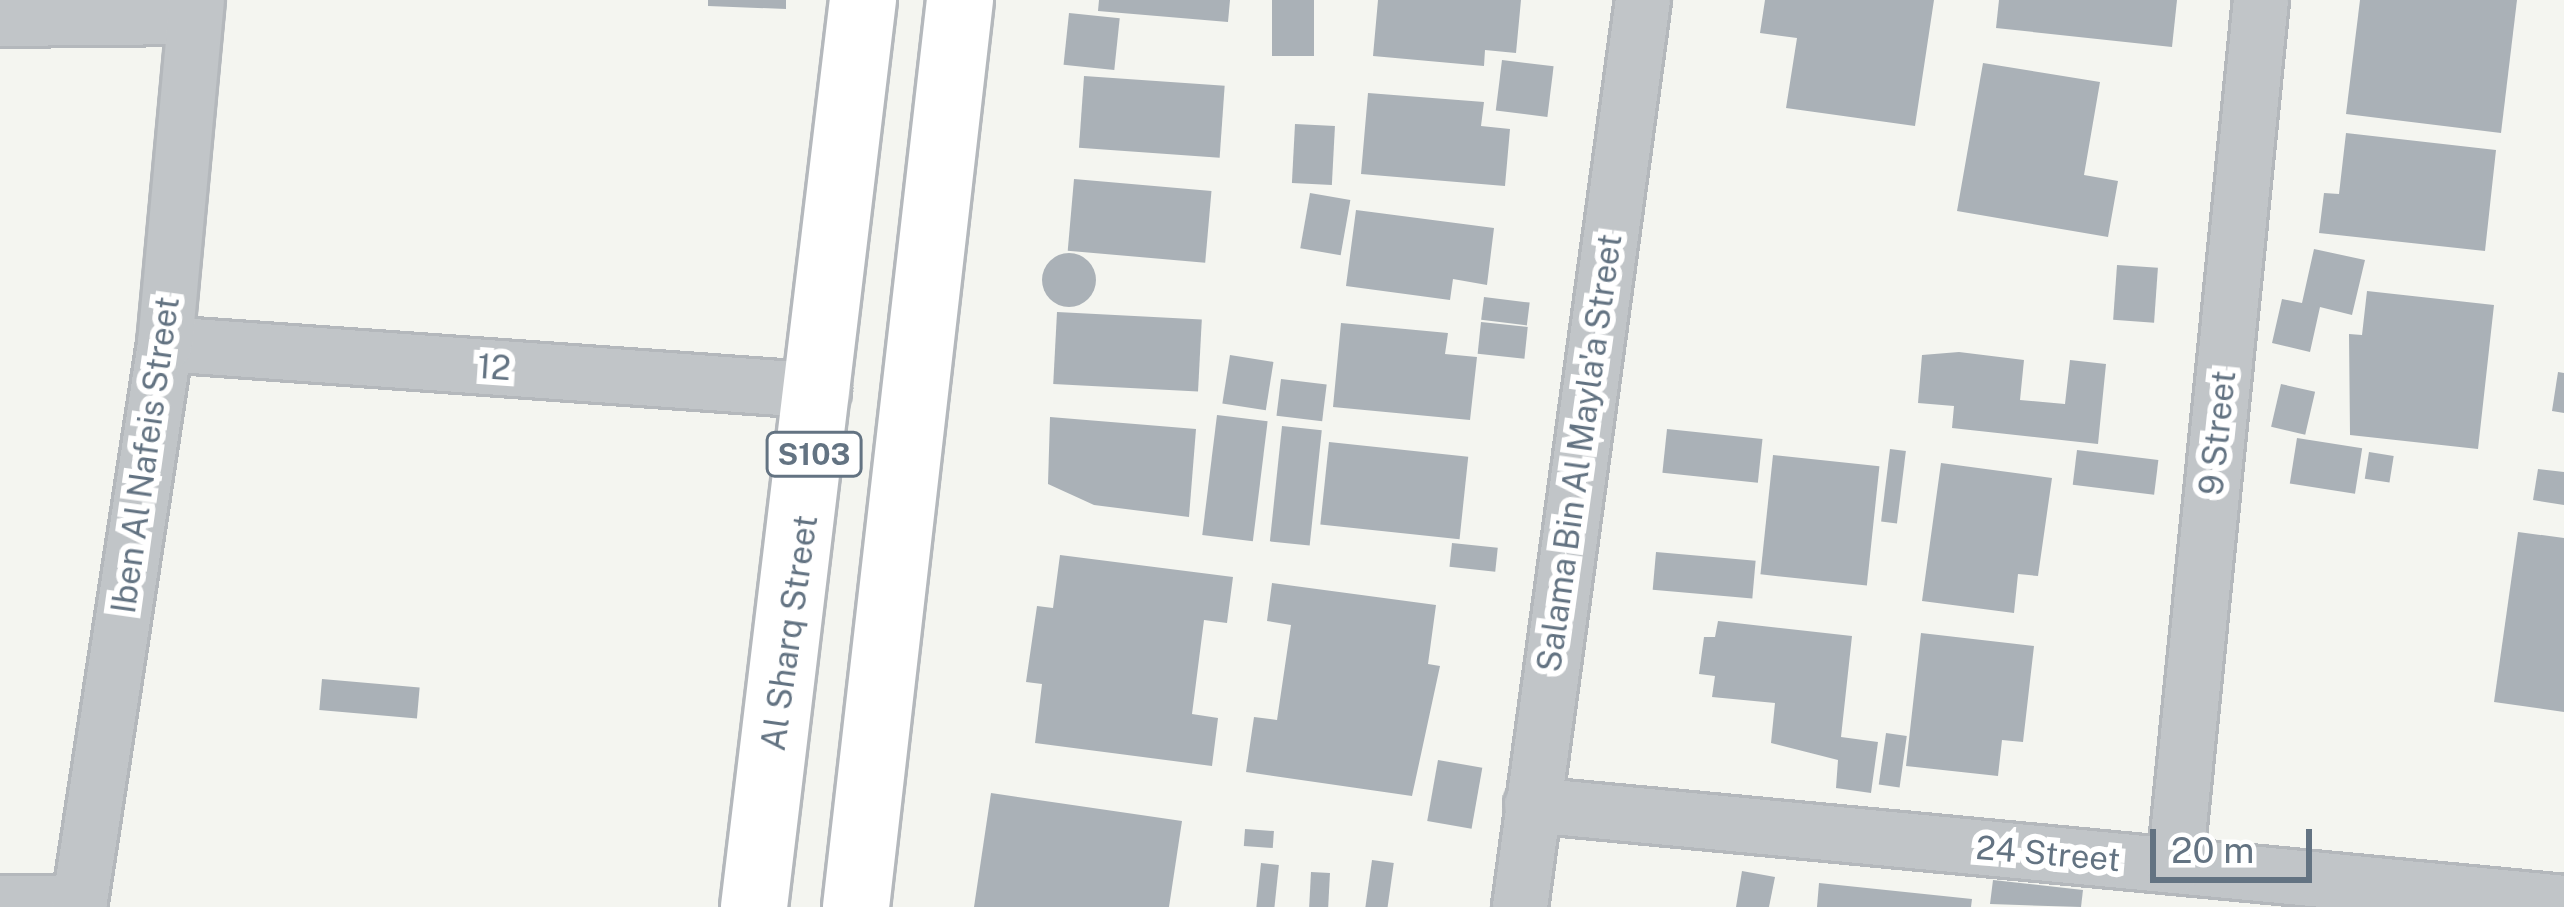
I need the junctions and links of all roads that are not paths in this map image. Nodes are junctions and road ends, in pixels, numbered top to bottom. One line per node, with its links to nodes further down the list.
1 (862, 0): 8 (main road, Al Sharq Street / S103)
2 (960, 0): 15 (main road, S103)
3 (1643, 0): 9 (street, Salama Bin Al Mayla'a Street)
4 (2261, 0): 10 (street, 9 Street)
5 (196, 9): 6 (street); 7 (street, Iben Al Nafeis Street)
6 (0, 19)
7 (165, 344): 8 (street, 12); 13 (street, Iben Al Nafeis Street)
8 (823, 391): 14 (main road, Al Sharq Street / S103)
9 (1532, 805): 10 (street, 24 Street); 16 (street, Salama Bin Al Mayla'a Street)
10 (2176, 866): 12 (street, 24 Street)
11 (0, 903): 13 (street)
12 (2564, 903)
13 (79, 905)
14 (754, 907)
15 (856, 907)
16 (1520, 907)

